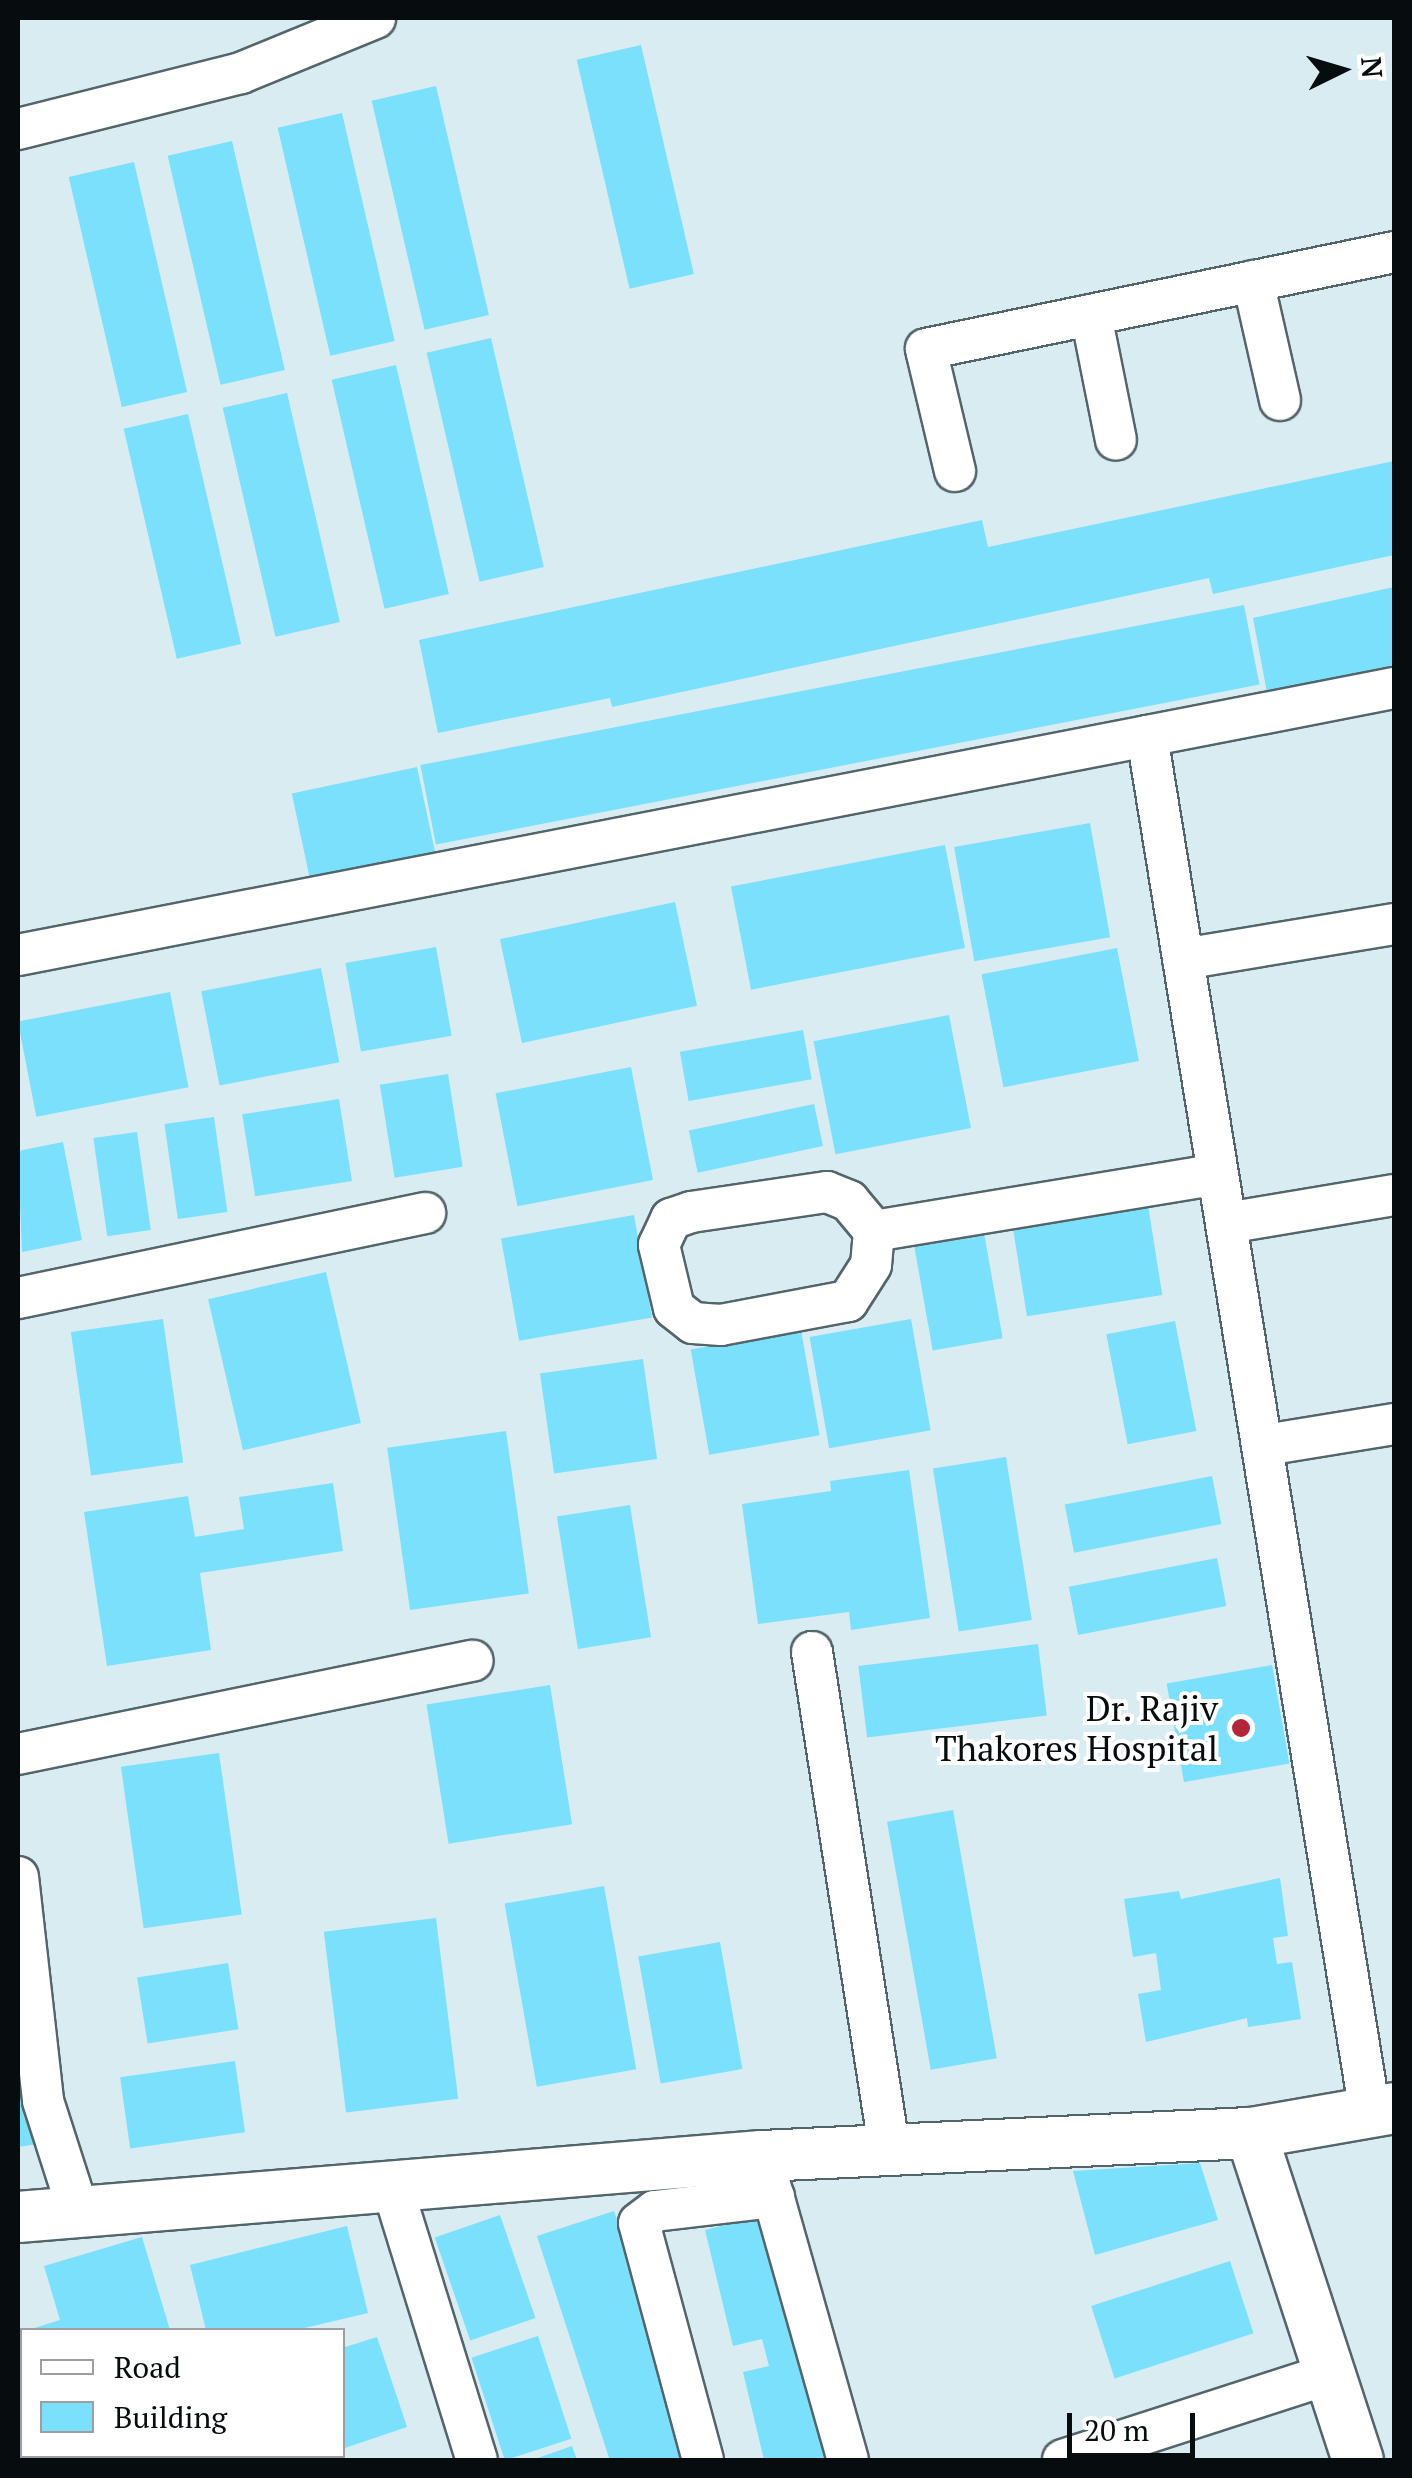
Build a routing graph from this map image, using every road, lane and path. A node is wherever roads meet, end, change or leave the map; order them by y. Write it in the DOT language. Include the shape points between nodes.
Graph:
graph roads {
  1 [pos="376,18"];
  2 [pos="18,129"];
  3 [pos="1394,252"];
  4 [pos="1253,281"];
  5 [pos="1091,315"];
  6 [pos="1280,400"];
  7 [pos="1116,440"];
  8 [pos="955,471"];
  9 [pos="1394,688"];
  10 [pos="1148,736"];
  11 [pos="1394,924"];
  12 [pos="18,955"];
  13 [pos="1183,959"];
  14 [pos="1217,1174"];
  15 [pos="1394,1195"];
  16 [pos="424,1213"];
  17 [pos="1227,1222"];
  18 [pos="874,1230"];
  19 [pos="18,1298"];
  20 [pos="1394,1424"];
  21 [pos="1264,1445"];
  22 [pos="812,1652"];
  23 [pos="473,1661"];
  24 [pos="18,1754"];
  25 [pos="18,1878"];
  26 [pos="1382,2111"];
  27 [pos="1251,2133"];
  28 [pos="890,2153"];
  29 [pos="768,2177"];
  30 [pos="392,2186"];
  31 [pos="78,2210"];
  32 [pos="18,2218"];
  33 [pos="1330,2374"];
  34 [pos="477,2460"];
  35 [pos="703,2460"];
  36 [pos="848,2460"];
  37 [pos="1064,2460"];
  38 [pos="1358,2460"];
  1 -- 2 [label="street" via="241,73"];
  3 -- 4 [label="street"];
  4 -- 5 [label="street"];
  4 -- 6 [label="street"];
  5 -- 7 [label="street"];
  5 -- 8 [label="street" via="926,349"];
  9 -- 10 [label="street"];
  10 -- 12 [label="street"];
  10 -- 13 [label="street"];
  11 -- 13 [label="street"];
  13 -- 14 [label="street"];
  14 -- 17 [label="street"];
  14 -- 18 [label="street"];
  15 -- 17 [label="street"];
  16 -- 19 [label="street"];
  17 -- 21 [label="street"];
  18 -- 18 [label="street" via="849,1201 826,1192 691,1212 671,1219 659,1246 674,1308 692,1323 721,1325 848,1301 871,1265"];
  20 -- 21 [label="street"];
  21 -- 26 [label="street"];
  22 -- 28 [label="street"];
  23 -- 24 [label="street"];
  25 -- 31 [label="street" via="43,2101"];
  26 -- 27 [label="street"];
  27 -- 28 [label="street"];
  27 -- 33 [label="street"];
  28 -- 29 [label="street"];
  29 -- 30 [label="street"];
  29 -- 35 [label="street" via="654,2211 639,2223"];
  29 -- 36 [label="street"];
  30 -- 31 [label="street"];
  30 -- 34 [label="street"];
  31 -- 32 [label="street"];
  33 -- 37 [label="street"];
  33 -- 38 [label="street"];
}
